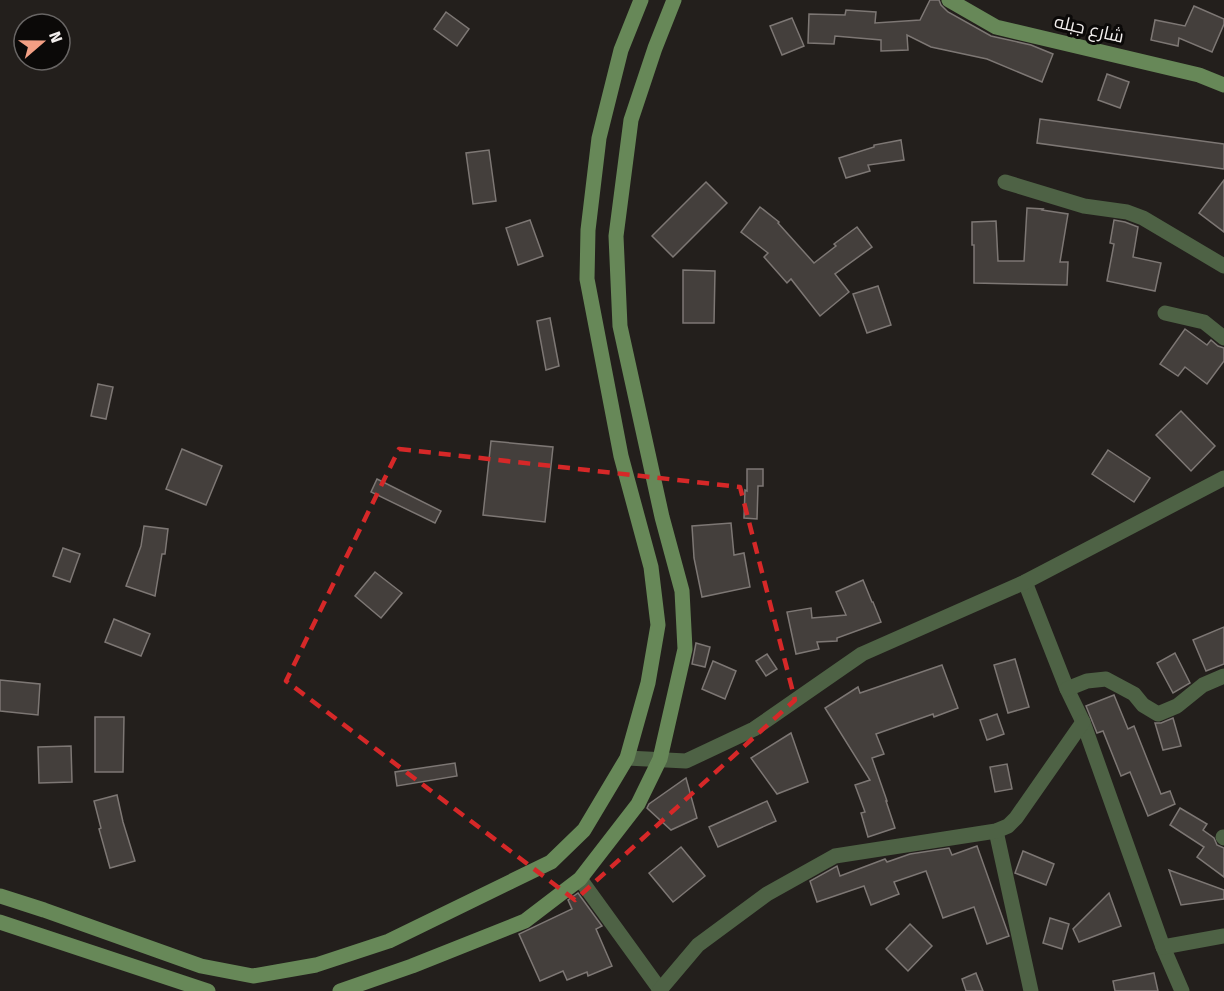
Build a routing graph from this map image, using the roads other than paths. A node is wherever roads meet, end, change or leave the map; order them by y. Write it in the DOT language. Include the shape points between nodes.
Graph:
graph roads {
  1 [pos="641,0"];
  2 [pos="675,0"];
  3 [pos="949,0"];
  4 [pos="1224,86"];
  5 [pos="1005,182"];
  6 [pos="1224,266"];
  7 [pos="1166,313"];
  8 [pos="1224,338"];
  9 [pos="1224,478"];
  10 [pos="1025,582"];
  11 [pos="1224,676"];
  12 [pos="1067,688"];
  13 [pos="1083,722"];
  14 [pos="627,758"];
  15 [pos="660,759"];
  16 [pos="996,831"];
  17 [pos="580,879"];
  18 [pos="0,896"];
  19 [pos="0,922"];
  20 [pos="1224,936"];
  21 [pos="1163,947"];
  22 [pos="208,991"];
  23 [pos="340,991"];
  24 [pos="660,991"];
  25 [pos="1032,991"];
  26 [pos="1182,991"];
  1 -- 14 [label="street" via="621,50 599,138 588,230 587,279 621,456 651,567 658,625 648,683"];
  2 -- 15 [label="street" via="631,120 616,236 620,326 682,591 685,649"];
  3 -- 4 [label="street, شارع جبله" via="996,27 1199,75"];
  5 -- 6 [label="street" via="1084,206 1143,218"];
  7 -- 8 [label="street" via="1204,322"];
  9 -- 10 [label="street"];
  10 -- 12 [label="street"];
  10 -- 15 [label="street" via="862,654 754,729 686,761"];
  11 -- 12 [label="street" via="1158,714 1134,694 1106,679"];
  12 -- 13 [label="street"];
  13 -- 16 [label="street" via="1017,818"];
  13 -- 21 [label="street"];
  14 -- 15 [label="street"];
  14 -- 18 [label="street" via="584,830 551,862 389,941 316,965 252,976 201,966"];
  15 -- 17 [label="street" via="638,804"];
  16 -- 24 [label="street" via="835,856 767,894 698,945"];
  16 -- 25 [label="street"];
  17 -- 23 [label="street" via="525,921"];
  17 -- 24 [label="street"];
  19 -- 22 [label="street"];
  20 -- 21 [label="street"];
  21 -- 26 [label="street"];
}
